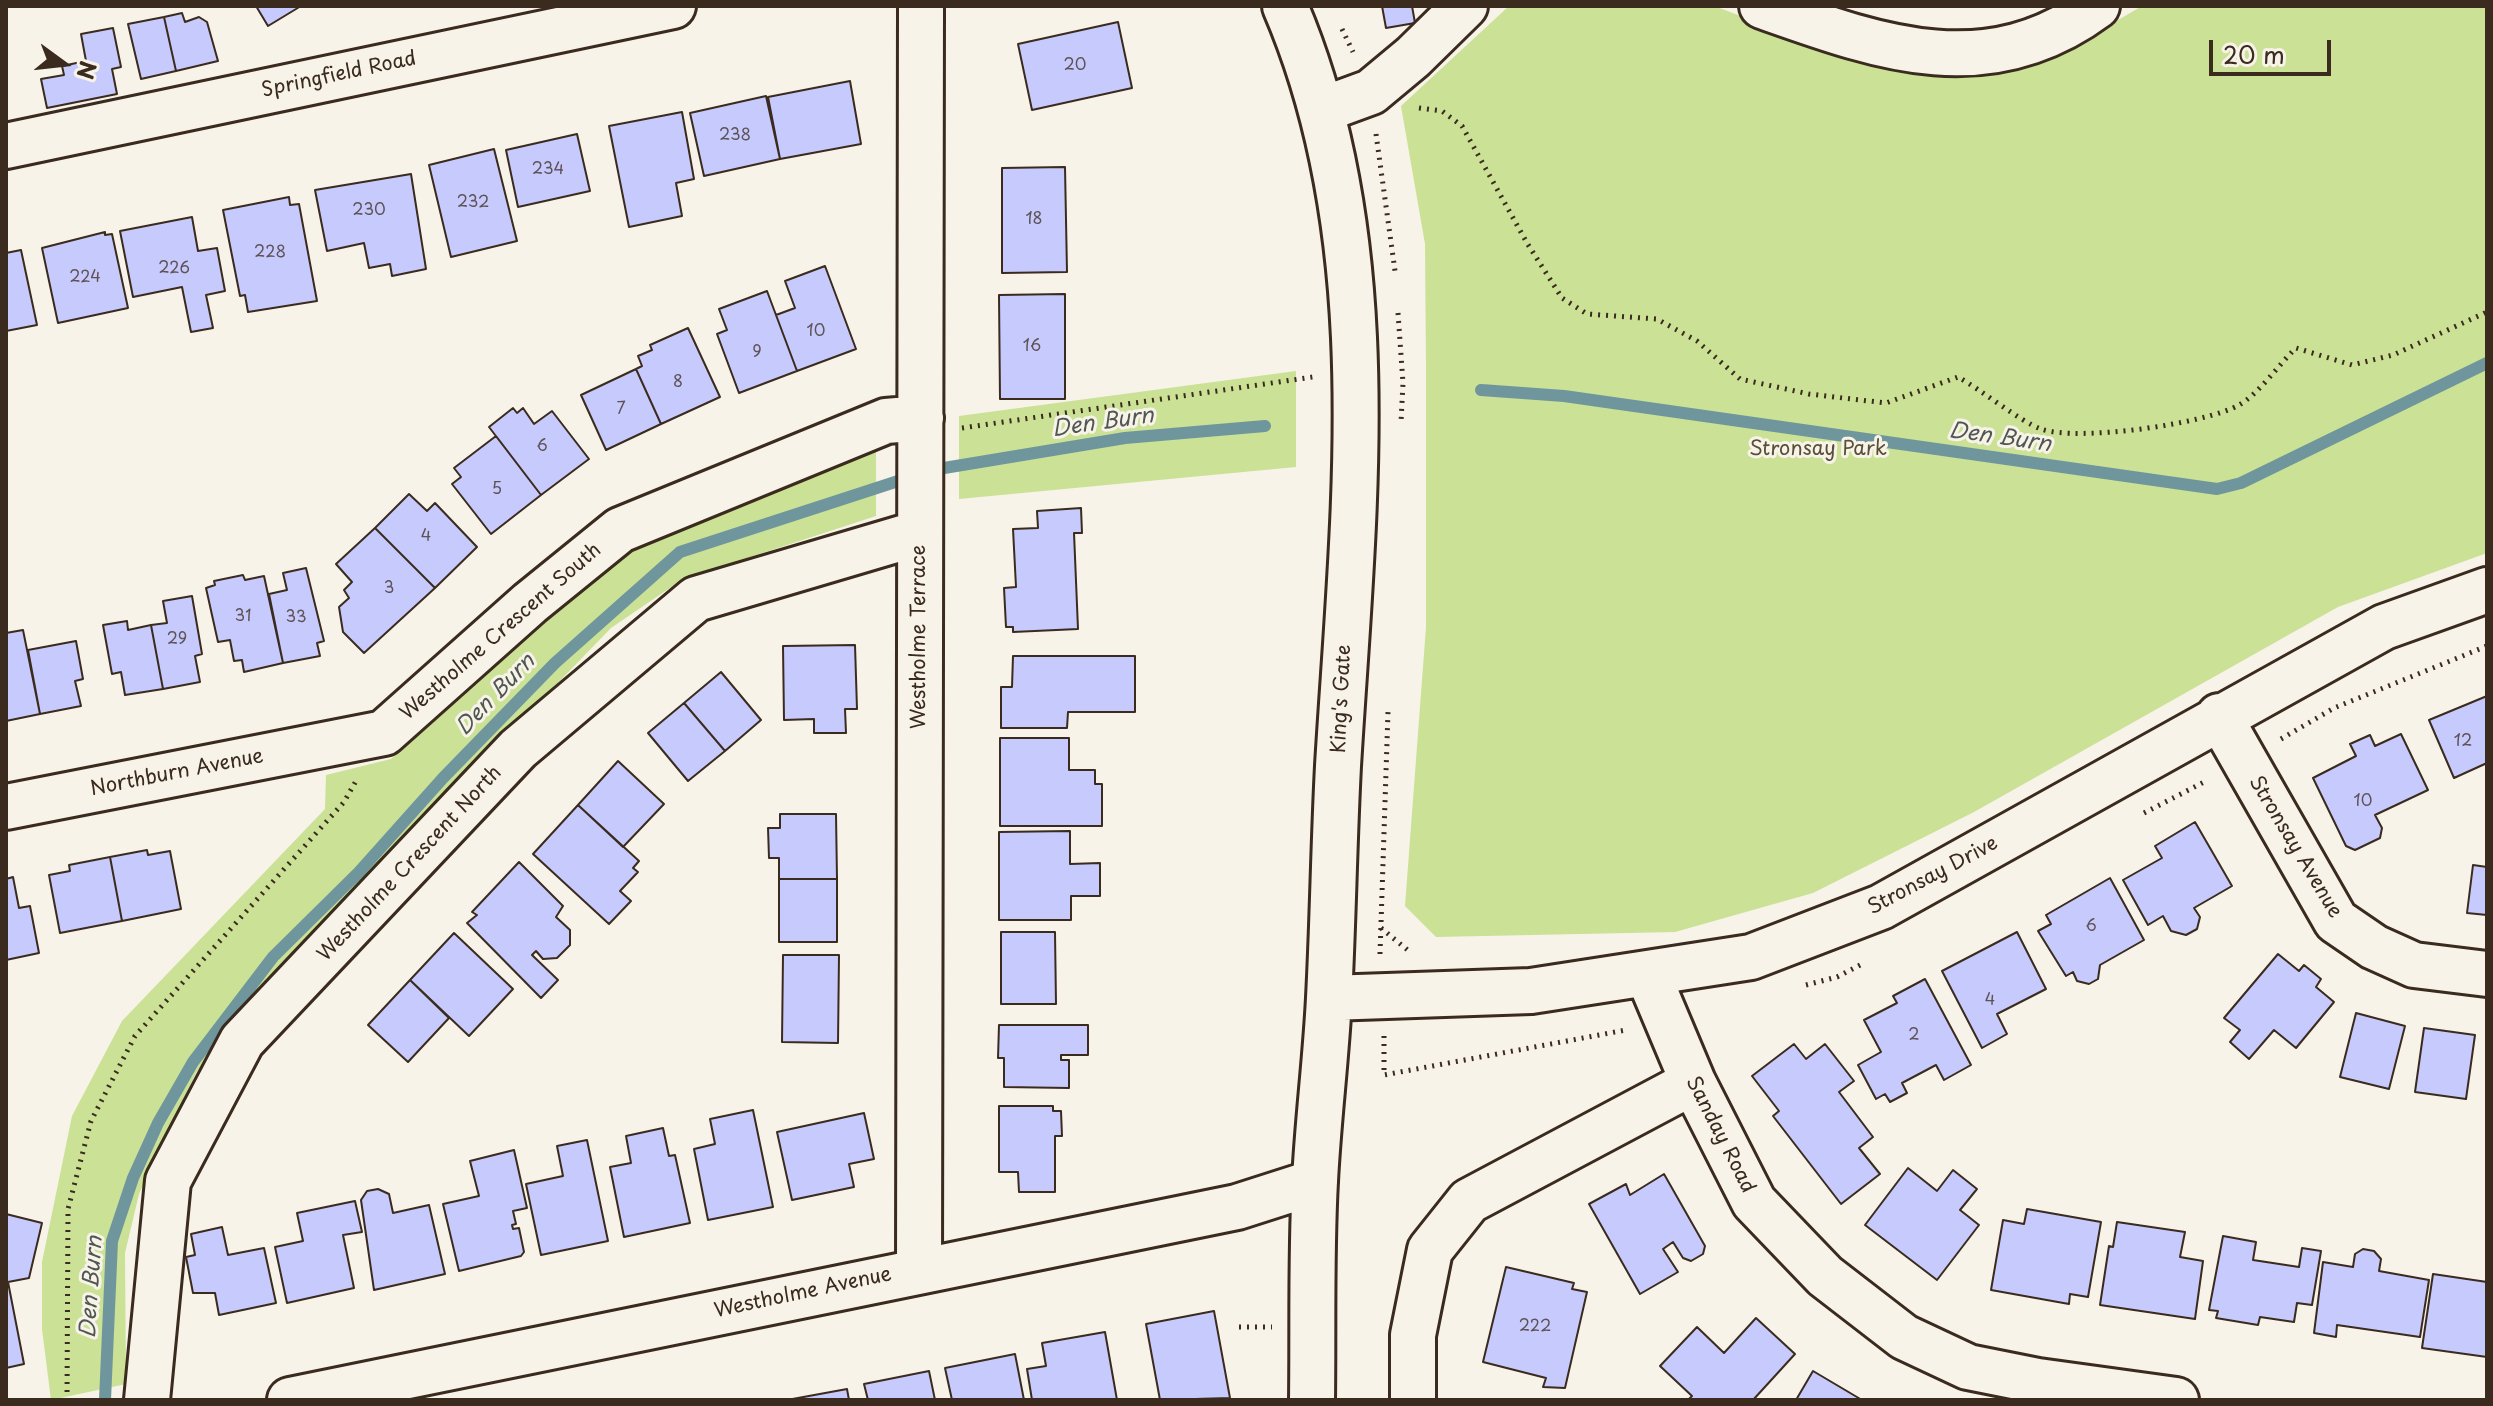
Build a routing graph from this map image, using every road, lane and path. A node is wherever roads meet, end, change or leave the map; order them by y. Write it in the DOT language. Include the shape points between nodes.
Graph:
graph roads {
  1 [pos="673,6"];
  2 [pos="921,6"];
  3 [pos="1285,6"];
  4 [pos="1465,6"];
  5 [pos="1762,6"];
  6 [pos="2097,6"];
  7 [pos="1338,20"];
  8 [pos="1372,100"];
  9 [pos="1322,110"];
  10 [pos="6,146"];
  11 [pos="1396,281"];
  12 [pos="1398,310"];
  13 [pos="2487,312"];
  14 [pos="1353,372"];
  15 [pos="920,425"];
  16 [pos="1401,429"];
  17 [pos="919,524"];
  18 [pos="2487,590"];
  19 [pos="1388,705"];
  20 [pos="2219,716"];
  21 [pos="366,737"];
  22 [pos="6,807"];
  23 [pos="1380,927"];
  24 [pos="1414,955"];
  25 [pos="2487,974"];
  26 [pos="1648,975"];
  27 [pos="1329,998"];
  28 [pos="1383,998"];
  29 [pos="1668,1022"];
  30 [pos="1693,1082"];
  31 [pos="1315,1182"];
  32 [pos="919,1269"];
  33 [pos="67,1400"];
  34 [pos="147,1400"];
  35 [pos="290,1400"];
  36 [pos="1312,1400"];
  37 [pos="1413,1400"];
  38 [pos="2176,1400"];
  1 -- 10 [label="street, Springfield Road"];
  2 -- 15 [label="street, Westholme Terrace"];
  3 -- 9 [label="street, King's Gate"];
  4 -- 8 [label="street"];
  5 -- 6 [label="street" via="1890,48 1946,56 2004,48 2065,30"];
  7 -- 8 [label="path"];
  8 -- 9 [label="street"];
  8 -- 11 [label="path"];
  8 -- 13 [label="path" via="1442,111 1462,126 1562,298 1587,314 1657,319 1697,341 1740,379 1809,394 1886,403 1958,377 2041,429 2164,427 2212,417 2243,403 2296,348 2352,365 2393,355"];
  9 -- 14 [label="street, King's Gate" via="1346,238"];
  12 -- 16 [label="path"];
  14 -- 15 [label="path" via="960,428"];
  14 -- 27 [label="street, King's Gate" via="1353,508"];
  15 -- 17 [label="street, Westholme Terrace"];
  15 -- 21 [label="street, Westholme Crescent South" via="886,421 620,530"];
  17 -- 32 [label="street, Westholme Terrace"];
  17 -- 34 [label="street, Westholme Crescent North" via="696,599 518,749 242,1041 168,1181"];
  18 -- 20 [label="street, Stronsay Drive" via="2384,627"];
  19 -- 23 [label="path"];
  20 -- 25 [label="street, Stronsay Avenue" via="2336,921 2414,965"];
  20 -- 26 [label="street, Stronsay Drive" via="1881,907 1751,957"];
  21 -- 22 [label="street, Northburn Avenue"];
  21 -- 33 [label="path" via="344,802 135,1036 91,1121 68,1209"];
  23 -- 24 [label="path"];
  23 -- 28 [label="path"];
  26 -- 28 [label="street, Stronsay Drive" via="1531,991"];
  26 -- 29 [label="street, Sanday Road"];
  27 -- 28 [label="street, Stronsay Drive"];
  27 -- 31 [label="street, King's Gate"];
  28 -- 29 [label="path" via="1384,1075"];
  29 -- 30 [label="street, Sanday Road"];
  30 -- 37 [label="street" via="1469,1201 1430,1250 1413,1335"];
  30 -- 38 [label="street, Sanday Road" via="1754,1202 1825,1276 1904,1337 1968,1367"];
  31 -- 32 [label="street, Westholme Avenue" via="1237,1207"];
  31 -- 36 [label="street, King's Gate"];
  32 -- 35 [label="street, Westholme Avenue"];
}
